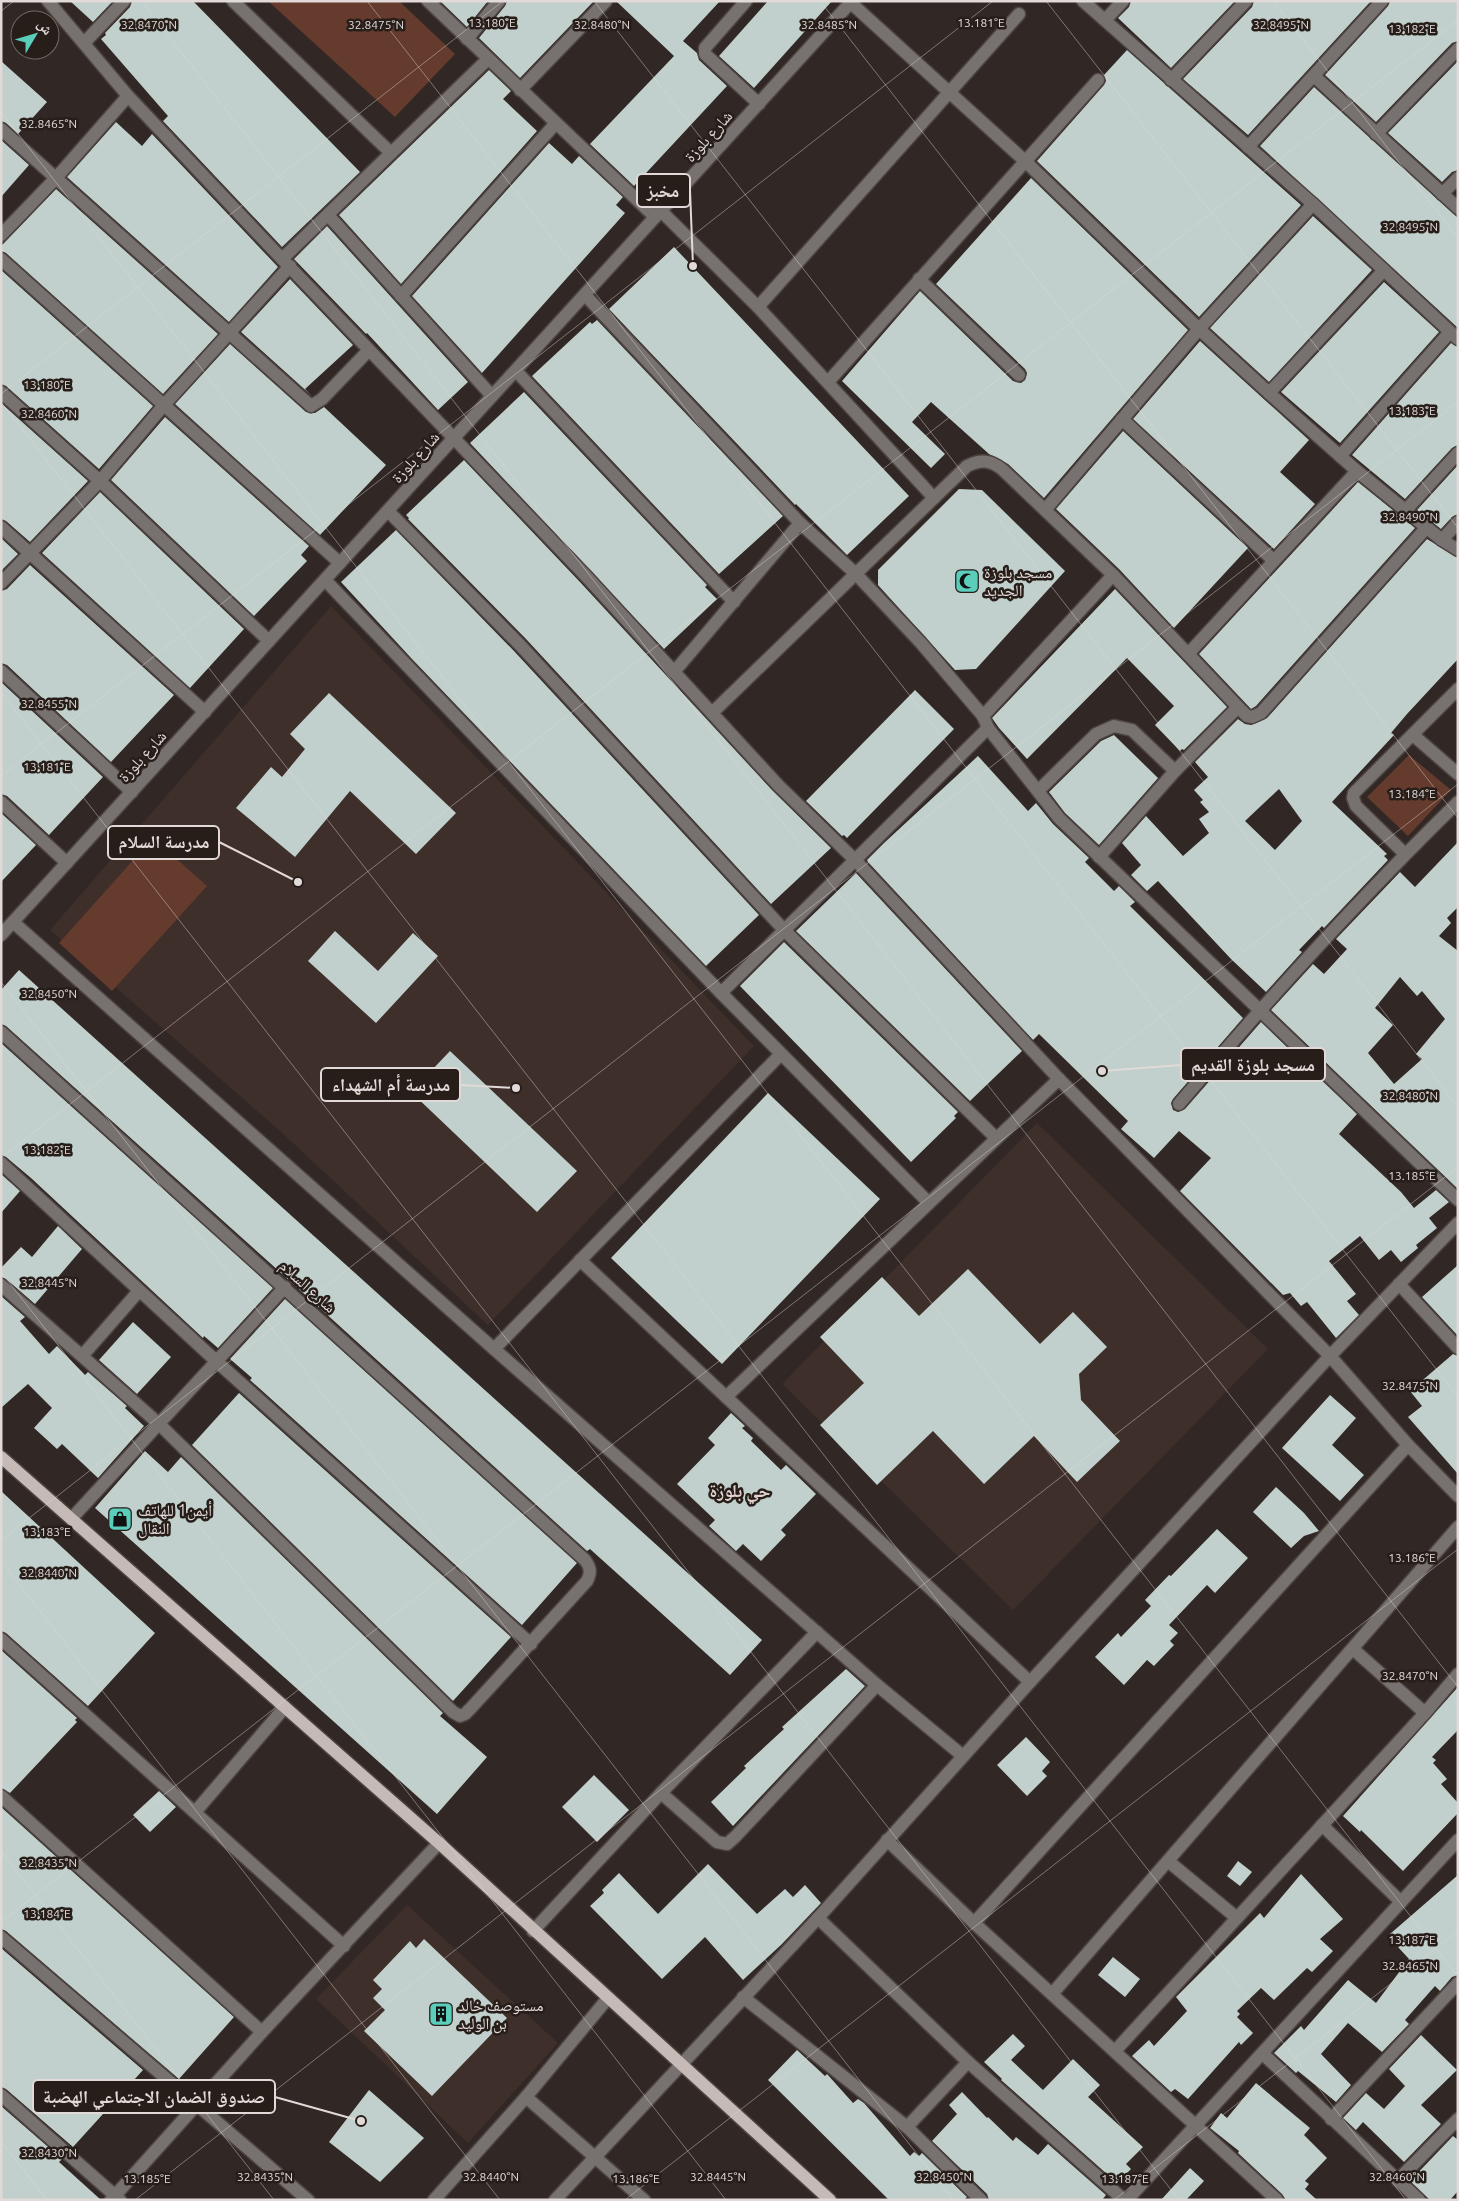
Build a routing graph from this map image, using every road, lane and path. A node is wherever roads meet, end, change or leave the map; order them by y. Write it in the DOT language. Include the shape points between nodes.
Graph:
graph roads {
  1 [pos="48,1"];
  2 [pos="124,1"];
  3 [pos="233,1"];
  4 [pos="428,1"];
  5 [pos="499,1"];
  6 [pos="606,1"];
  7 [pos="746,1"];
  8 [pos="1083,1"];
  9 [pos="1123,1"];
  10 [pos="1246,1"];
  11 [pos="1382,1"];
  12 [pos="851,2"];
  13 [pos="1019,14"];
  14 [pos="1104,20"];
  15 [pos="467,39"];
  16 [pos="84,43"];
  17 [pos="1458,49"];
  18 [pos="488,59"];
  19 [pos="1314,76"];
  20 [pos="1098,80"];
  21 [pos="1171,80"];
  22 [pos="520,90"];
  23 [pos="948,93"];
  24 [pos="128,96"];
  25 [pos="759,104"];
  26 [pos="556,123"];
  27 [pos="1,129"];
  28 [pos="1376,134"];
  29 [pos="1248,147"];
  30 [pos="391,153"];
  31 [pos="1025,161"];
  32 [pos="56,178"];
  33 [pos="1458,178"];
  34 [pos="1442,194"];
  35 [pos="1313,204"];
  36 [pos="1458,208"];
  37 [pos="658,214"];
  38 [pos="328,215"];
  39 [pos="1,235"];
  40 [pos="1,259"];
  41 [pos="286,263"];
  42 [pos="1384,270"];
  43 [pos="919,279"];
  44 [pos="585,294"];
  45 [pos="401,296"];
  46 [pos="758,307"];
  47 [pos="1199,329"];
  48 [pos="229,333"];
  49 [pos="1454,336"];
  50 [pos="369,350"];
  51 [pos="516,371"];
  52 [pos="1019,375"];
  53 [pos="828,382"];
  54 [pos="1,392"];
  55 [pos="1269,393"];
  56 [pos="492,396"];
  57 [pos="164,405"];
  58 [pos="1122,419"];
  59 [pos="453,439"];
  60 [pos="1458,453"];
  61 [pos="1340,456"];
  62 [pos="1357,471"];
  63 [pos="100,481"];
  64 [pos="934,498"];
  65 [pos="1045,510"];
  66 [pos="388,511"];
  67 [pos="1406,511"];
  68 [pos="1458,522"];
  69 [pos="800,523"];
  70 [pos="1,527"];
  71 [pos="1427,528"];
  72 [pos="1442,540"];
  73 [pos="1458,550"];
  74 [pos="29,553"];
  75 [pos="1273,560"];
  76 [pos="340,563"];
  77 [pos="856,574"];
  78 [pos="1113,575"];
  79 [pos="325,580"];
  80 [pos="1,583"];
  81 [pos="734,602"];
  82 [pos="269,641"];
  83 [pos="1188,654"];
  84 [pos="1,671"];
  85 [pos="674,672"];
  86 [pos="1458,690"];
  87 [pos="1238,707"];
  88 [pos="205,712"];
  89 [pos="712,713"];
  90 [pos="986,722"];
  91 [pos="1413,735"];
  92 [pos="1175,771"];
  93 [pos="1458,774"];
  94 [pos="1039,790"];
  95 [pos="132,792"];
  96 [pos="1,802"];
  97 [pos="1458,802"];
  98 [pos="1405,854"];
  99 [pos="1100,857"];
  100 [pos="856,861"];
  101 [pos="67,863"];
  102 [pos="13,922"];
  103 [pos="785,931"];
  104 [pos="1,935"];
  105 [pos="721,993"];
  106 [pos="1260,1010"];
  107 [pos="1,1032"];
  108 [pos="780,1055"];
  109 [pos="1059,1079"];
  110 [pos="1179,1104"];
  111 [pos="996,1138"];
  112 [pos="1,1163"];
  113 [pos="1458,1200"];
  114 [pos="929,1204"];
  115 [pos="1458,1223"];
  116 [pos="580,1260"];
  117 [pos="1399,1284"];
  118 [pos="1,1286"];
  119 [pos="285,1287"];
  120 [pos="139,1291"];
  121 [pos="1458,1348"];
  122 [pos="494,1349"];
  123 [pos="82,1356"];
  124 [pos="1330,1356"];
  125 [pos="215,1360"];
  126 [pos="726,1397"];
  127 [pos="158,1424"];
  128 [pos="1408,1445"];
  129 [pos="1,1457"];
  130 [pos="1458,1496"];
  131 [pos="72,1518"];
  132 [pos="1458,1527"];
  133 [pos="817,1632"];
  134 [pos="1,1639"];
  135 [pos="531,1644"];
  136 [pos="1353,1649"];
  137 [pos="1458,1674"];
  138 [pos="1030,1682"];
  139 [pos="877,1685"];
  140 [pos="285,1707"];
  141 [pos="1425,1713"];
  142 [pos="963,1756"];
  143 [pos="661,1793"];
  144 [pos="1,1796"];
  145 [pos="196,1811"];
  146 [pos="1322,1825"];
  147 [pos="887,1840"];
  148 [pos="1458,1840"];
  149 [pos="439,1843"];
  150 [pos="1168,1861"];
  151 [pos="1401,1902"];
  152 [pos="818,1918"];
  153 [pos="1237,1918"];
  154 [pos="974,1923"];
  155 [pos="533,1931"];
  156 [pos="1,1936"];
  157 [pos="344,1946"];
  158 [pos="1458,1983"];
  159 [pos="1052,1994"];
  160 [pos="743,1997"];
  161 [pos="608,1998"];
  162 [pos="262,2032"];
  163 [pos="1115,2051"];
  164 [pos="1263,2054"];
  165 [pos="968,2062"];
  166 [pos="681,2065"];
  167 [pos="1,2096"];
  168 [pos="526,2098"];
  169 [pos="197,2103"];
  170 [pos="1331,2119"];
  171 [pos="1458,2119"];
  172 [pos="1196,2125"];
  173 [pos="907,2127"];
  174 [pos="595,2157"];
  175 [pos="1398,2180"];
  176 [pos="115,2198"];
  177 [pos="308,2200"];
  178 [pos="434,2200"];
  179 [pos="555,2200"];
  180 [pos="644,2200"];
  181 [pos="830,2200"];
  182 [pos="981,2200"];
  183 [pos="1126,2200"];
  184 [pos="1277,2200"];
  185 [pos="1419,2200"];
  1 -- 16 [label="street"];
  2 -- 16 [label="street"];
  3 -- 30 [label="street"];
  4 -- 15 [label="street"];
  5 -- 15 [label="street"];
  6 -- 22 [label="street"];
  7 -- 25 [label="street" via="712,38 705,54"];
  8 -- 14 [label="street"];
  9 -- 14 [label="street"];
  10 -- 21 [label="street"];
  11 -- 19 [label="street"];
  12 -- 23 [label="street"];
  12 -- 25 [label="street, شارع بلوزة"];
  13 -- 23 [label="street"];
  14 -- 21 [label="street"];
  15 -- 18 [label="street"];
  16 -- 24 [label="street"];
  17 -- 28 [label="street"];
  18 -- 22 [label="street"];
  18 -- 30 [label="street"];
  19 -- 28 [label="street"];
  19 -- 29 [label="street"];
  20 -- 31 [label="street"];
  21 -- 29 [label="street"];
  22 -- 26 [label="street"];
  23 -- 31 [label="street"];
  23 -- 46 [label="street"];
  24 -- 32 [label="street"];
  24 -- 41 [label="street"];
  25 -- 37 [label="street, شارع بلوزة"];
  26 -- 37 [label="street"];
  26 -- 45 [label="street"];
  27 -- 32 [label="street"];
  28 -- 34 [label="street"];
  29 -- 35 [label="street"];
  30 -- 38 [label="street"];
  31 -- 43 [label="street"];
  31 -- 47 [label="street"];
  32 -- 39 [label="street"];
  32 -- 48 [label="street"];
  33 -- 34 [label="street"];
  34 -- 36 [label="street"];
  35 -- 42 [label="street"];
  35 -- 47 [label="street"];
  37 -- 44 [label="street, شارع بلوزة"];
  37 -- 46 [label="street"];
  38 -- 41 [label="street"];
  38 -- 45 [label="street"];
  40 -- 57 [label="street"];
  41 -- 48 [label="street"];
  41 -- 50 [label="street"];
  42 -- 49 [label="street"];
  42 -- 55 [label="street"];
  43 -- 52 [label="street"];
  43 -- 53 [label="street"];
  44 -- 51 [label="street, شارع بلوزة"];
  44 -- 69 [label="street"];
  45 -- 56 [label="street"];
  46 -- 53 [label="street"];
  47 -- 55 [label="street"];
  47 -- 58 [label="street"];
  48 -- 50 [label="street" via="311,406 322,399"];
  48 -- 57 [label="street"];
  49 -- 61 [label="street"];
  50 -- 59 [label="street"];
  51 -- 56 [label="street, شارع بلوزة"];
  51 -- 81 [label="street"];
  53 -- 64 [label="street"];
  54 -- 63 [label="street"];
  55 -- 61 [label="street"];
  56 -- 59 [label="street, شارع بلوزة"];
  57 -- 63 [label="street"];
  57 -- 76 [label="street"];
  58 -- 65 [label="street"];
  58 -- 75 [label="street"];
  59 -- 66 [label="street, شارع بلوزة"];
  59 -- 85 [label="street"];
  60 -- 67 [label="street"];
  61 -- 62 [label="street"];
  62 -- 67 [label="street"];
  62 -- 75 [label="street"];
  63 -- 74 [label="street"];
  63 -- 82 [label="street"];
  64 -- 65 [label="street" via="967,466 984,460 996,464"];
  64 -- 77 [label="street"];
  65 -- 78 [label="street"];
  66 -- 76 [label="street, شارع بلوزة"];
  66 -- 103 [label="street" via="520,645"];
  67 -- 71 [label="street"];
  68 -- 72 [label="street"];
  69 -- 77 [label="street"];
  69 -- 81 [label="street"];
  70 -- 74 [label="street"];
  71 -- 72 [label="street"];
  71 -- 87 [label="street" via="1261,713 1247,716"];
  72 -- 73 [label="street"];
  74 -- 80 [label="street"];
  74 -- 88 [label="street"];
  75 -- 83 [label="street"];
  76 -- 79 [label="street, شارع بلوزة"];
  77 -- 89 [label="street"];
  77 -- 90 [label="street" via="921,643"];
  78 -- 83 [label="street"];
  78 -- 90 [label="street"];
  79 -- 82 [label="street, شارع بلوزة"];
  79 -- 105 [label="street"];
  81 -- 85 [label="street"];
  82 -- 88 [label="street, شارع بلوزة"];
  83 -- 87 [label="street"];
  84 -- 95 [label="street"];
  85 -- 89 [label="street"];
  86 -- 91 [label="street"];
  87 -- 92 [label="street"];
  88 -- 95 [label="street, شارع بلوزة"];
  89 -- 100 [label="street" via="778,785"];
  90 -- 94 [label="street"];
  90 -- 100 [label="street"];
  91 -- 93 [label="street"];
  91 -- 98 [label="street" via="1354,793 1353,798 1356,806"];
  92 -- 94 [label="street" via="1132,730 1114,726 1096,734"];
  92 -- 99 [label="street"];
  94 -- 99 [label="street" via="1059,818"];
  95 -- 101 [label="street, شارع بلوزة"];
  96 -- 101 [label="street"];
  97 -- 98 [label="street"];
  98 -- 106 [label="street"];
  99 -- 106 [label="street"];
  100 -- 103 [label="street"];
  100 -- 109 [label="street"];
  101 -- 102 [label="street, شارع بلوزة"];
  102 -- 104 [label="street, شارع بلوزة"];
  102 -- 122 [label="street"];
  103 -- 105 [label="street"];
  103 -- 111 [label="street"];
  105 -- 108 [label="street"];
  106 -- 110 [label="street"];
  106 -- 113 [label="street"];
  107 -- 119 [label="street, شارع السلام"];
  108 -- 114 [label="street"];
  108 -- 116 [label="street"];
  109 -- 111 [label="street"];
  109 -- 124 [label="street"];
  111 -- 114 [label="street"];
  112 -- 120 [label="street"];
  114 -- 126 [label="street"];
  115 -- 117 [label="street"];
  116 -- 122 [label="street"];
  116 -- 126 [label="street"];
  117 -- 121 [label="street"];
  117 -- 124 [label="street"];
  118 -- 123 [label="street"];
  119 -- 125 [label="street"];
  119 -- 135 [label="street, شارع السلام" via="586,1560 590,1566 587,1581"];
  120 -- 123 [label="street"];
  120 -- 125 [label="street"];
  122 -- 133 [label="street"];
  123 -- 127 [label="street"];
  124 -- 128 [label="street"];
  124 -- 138 [label="street"];
  125 -- 127 [label="street"];
  125 -- 135 [label="street"];
  126 -- 138 [label="street"];
  127 -- 131 [label="street"];
  127 -- 135 [label="street" via="453,1712 460,1716 465,1714"];
  128 -- 130 [label="street"];
  128 -- 154 [label="street"];
  129 -- 131 [label="main road"];
  131 -- 140 [label="main road"];
  132 -- 136 [label="street"];
  133 -- 139 [label="street"];
  133 -- 143 [label="street"];
  134 -- 145 [label="street"];
  136 -- 141 [label="street"];
  136 -- 150 [label="street"];
  137 -- 141 [label="street"];
  138 -- 142 [label="street"];
  139 -- 142 [label="street"];
  139 -- 143 [label="street" via="727,1844 713,1838"];
  140 -- 145 [label="street"];
  140 -- 149 [label="main road"];
  141 -- 146 [label="street"];
  142 -- 147 [label="street"];
  143 -- 155 [label="street"];
  144 -- 162 [label="street"];
  145 -- 157 [label="street"];
  146 -- 151 [label="street"];
  146 -- 153 [label="street"];
  147 -- 152 [label="street"];
  147 -- 154 [label="street"];
  148 -- 151 [label="street"];
  149 -- 155 [label="main road"];
  149 -- 157 [label="street"];
  150 -- 153 [label="street"];
  150 -- 159 [label="street"];
  151 -- 164 [label="street"];
  152 -- 160 [label="street"];
  152 -- 165 [label="street"];
  153 -- 163 [label="street"];
  154 -- 159 [label="street"];
  155 -- 161 [label="main road"];
  156 -- 169 [label="street"];
  157 -- 162 [label="street"];
  158 -- 170 [label="street"];
  159 -- 163 [label="street"];
  160 -- 166 [label="street"];
  160 -- 173 [label="street"];
  161 -- 166 [label="main road"];
  161 -- 168 [label="street"];
  162 -- 169 [label="street"];
  163 -- 172 [label="street"];
  164 -- 170 [label="street"];
  164 -- 172 [label="street"];
  165 -- 173 [label="street"];
  165 -- 183 [label="street"];
  166 -- 174 [label="street"];
  166 -- 181 [label="main road"];
  167 -- 176 [label="street"];
  168 -- 174 [label="street"];
  168 -- 178 [label="street"];
  169 -- 176 [label="street"];
  169 -- 177 [label="street"];
  170 -- 175 [label="street"];
  171 -- 175 [label="street"];
  172 -- 183 [label="street"];
  172 -- 184 [label="street"];
  173 -- 182 [label="street"];
  174 -- 179 [label="street"];
  174 -- 180 [label="street"];
  175 -- 185 [label="street"];
}
